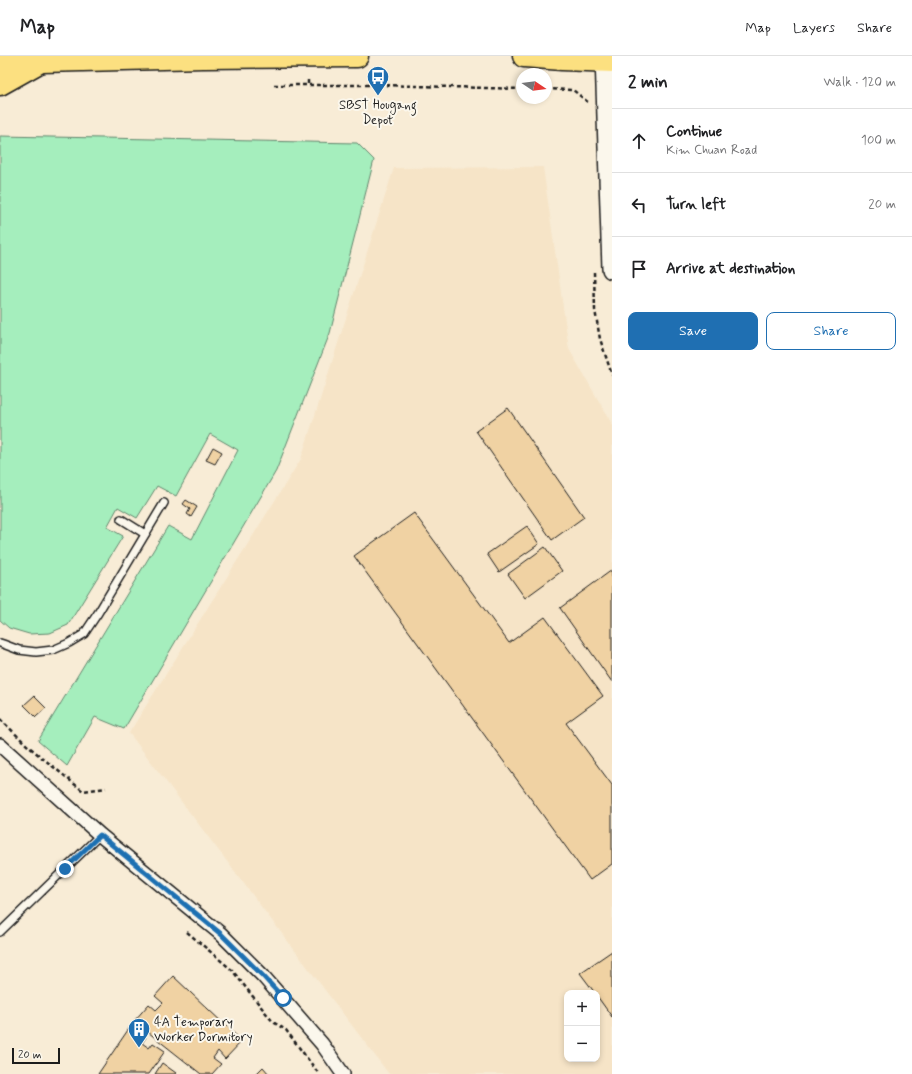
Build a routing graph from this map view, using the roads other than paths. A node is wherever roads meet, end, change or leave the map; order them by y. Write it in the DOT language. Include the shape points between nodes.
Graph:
graph roads {
  1 [pos="357,56"];
  2 [pos="524,56"];
  3 [pos="0,60"];
  4 [pos="607,60"];
  5 [pos="42,61"];
  6 [pos="0,84"];
  7 [pos="612,269"];
  8 [pos="164,503"];
  9 [pos="121,520"];
  10 [pos="145,534"];
  11 [pos="0,642"];
  12 [pos="0,745"];
  13 [pos="100,835"];
  14 [pos="0,932"];
  15 [pos="343,1074"];
  1 -- 5 [label="highway"];
  2 -- 4 [label="highway"];
  3 -- 5 [label="highway"];
  4 -- 7 [label="main road"];
  5 -- 6 [label="highway"];
  8 -- 10 [label="lane"];
  9 -- 10 [label="lane"];
  10 -- 11 [label="lane" via="84,634 64,646 36,652 19,650"];
  12 -- 13 [label="street"];
  13 -- 14 [label="lane"];
  13 -- 15 [label="street" via="221,934 263,976 322,1044"];
}
